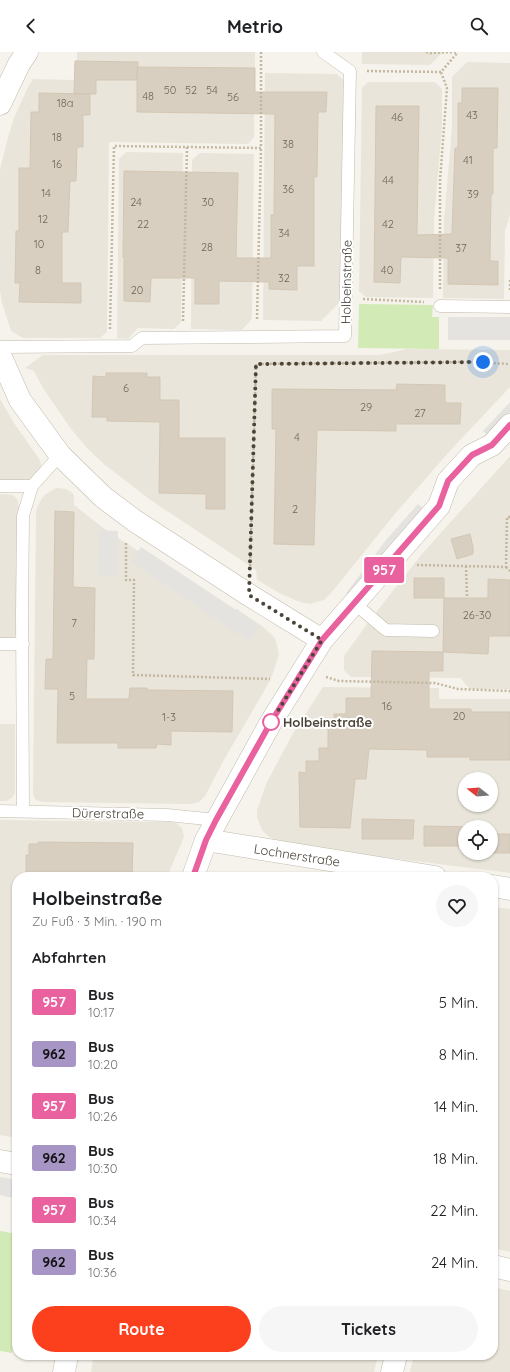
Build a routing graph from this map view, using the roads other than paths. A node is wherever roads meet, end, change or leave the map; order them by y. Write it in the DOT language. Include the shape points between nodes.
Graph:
graph roads {
  1 [pos="27,52"];
  2 [pos="323,52"];
  3 [pos="0,104"];
  4 [pos="440,304"];
  5 [pos="510,307"];
  6 [pos="0,347"];
  7 [pos="0,355"];
  8 [pos="510,425"];
  9 [pos="60,456"];
  10 [pos="0,486"];
  11 [pos="32,486"];
  12 [pos="355,604"];
  13 [pos="433,631"];
  14 [pos="322,640"];
  15 [pos="0,644"];
  16 [pos="22,644"];
  17 [pos="0,811"];
  18 [pos="23,811"];
  19 [pos="216,820"];
  20 [pos="206,840"];
  21 [pos="195,872"];
  22 [pos="404,872"];
  23 [pos="498,887"];
  24 [pos="510,889"];
  25 [pos="0,1161"];
  26 [pos="12,1163"];
  27 [pos="498,1267"];
  28 [pos="510,1270"];
  29 [pos="66,1360"];
  30 [pos="395,1360"];
  31 [pos="64,1372"];
  32 [pos="392,1372"];
  1 -- 3 [label="street"];
  2 -- 6 [label="lane, Holbeinstraße" via="350,71 345,336 142,338 132,346"];
  4 -- 5 [label="lane"];
  7 -- 9 [label="street" via="20,400"];
  8 -- 12 [label="street" via="492,445 472,455 448,481 439,506"];
  9 -- 11 [label="lane"];
  9 -- 14 [label="street" via="103,497 135,521"];
  10 -- 11 [label="lane"];
  11 -- 16 [label="lane" via="23,516"];
  12 -- 13 [label="lane" via="386,630"];
  12 -- 14 [label="street"];
  14 -- 19 [label="street" via="271,722"];
  15 -- 16 [label="lane"];
  16 -- 18 [label="lane"];
  17 -- 18 [label="lane, Dürerstraße"];
  18 -- 19 [label="lane, Dürerstraße" via="167,815"];
  19 -- 20 [label="street"];
  20 -- 21 [label="street"];
  20 -- 22 [label="street, Lochnerstraße"];
  23 -- 24 [label="street"];
  25 -- 26 [label="street"];
  27 -- 28 [label="street"];
  29 -- 31 [label="street"];
  30 -- 32 [label="street"];
}
